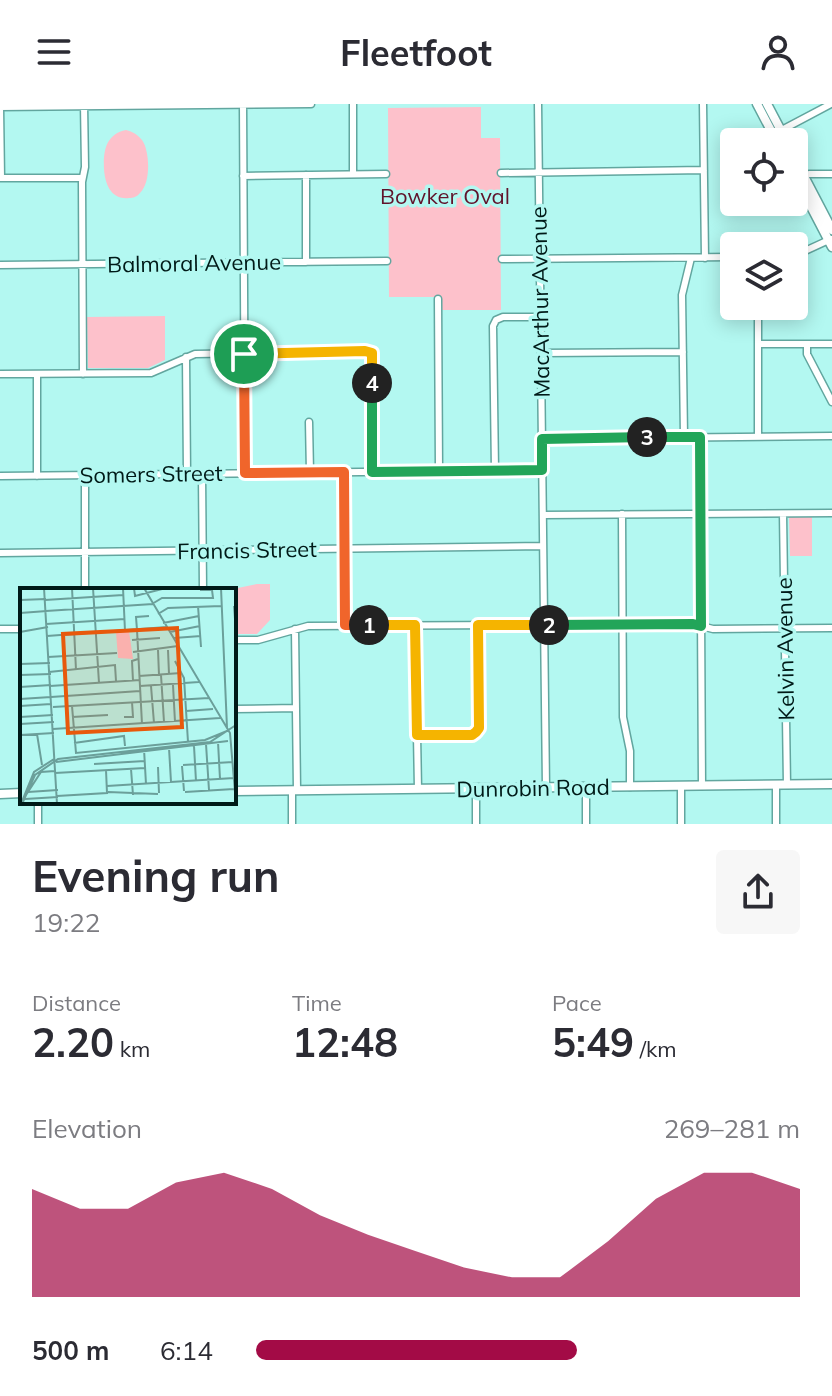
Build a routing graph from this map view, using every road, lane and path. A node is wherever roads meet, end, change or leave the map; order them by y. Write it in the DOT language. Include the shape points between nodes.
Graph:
graph roads {
  1 [pos="243,104"];
  2 [pos="311,104"];
  3 [pos="353,104"];
  4 [pos="538,104"];
  5 [pos="703,104"];
  6 [pos="757,104"];
  7 [pos="767,104"];
  8 [pos="831,104"];
  9 [pos="84,105"];
  10 [pos="0,107"];
  11 [pos="772,128"];
  12 [pos="774,128"];
  13 [pos="790,128"];
  14 [pos="704,170"];
  15 [pos="539,172"];
  16 [pos="501,173"];
  17 [pos="353,174"];
  18 [pos="386,174"];
  19 [pos="832,174"];
  20 [pos="306,175"];
  21 [pos="808,175"];
  22 [pos="243,176"];
  23 [pos="1,178"];
  24 [pos="82,178"];
  25 [pos="808,192"];
  26 [pos="808,196"];
  27 [pos="832,230"];
  28 [pos="831,242"];
  29 [pos="808,251"];
  30 [pos="720,257"];
  31 [pos="691,258"];
  32 [pos="705,258"];
  33 [pos="502,259"];
  34 [pos="540,259"];
  35 [pos="387,261"];
  36 [pos="243,262"];
  37 [pos="306,262"];
  38 [pos="82,264"];
  39 [pos="0,265"];
  40 [pos="438,299"];
  41 [pos="541,317"];
  42 [pos="758,320"];
  43 [pos="758,344"];
  44 [pos="807,344"];
  45 [pos="832,344"];
  46 [pos="683,352"];
  47 [pos="541,353"];
  48 [pos="244,354"];
  49 [pos="186,357"];
  50 [pos="0,374"];
  51 [pos="37,374"];
  52 [pos="83,374"];
  53 [pos="832,402"];
  54 [pos="309,422"];
  55 [pos="832,436"];
  56 [pos="684,437"];
  57 [pos="700,437"];
  58 [pos="758,437"];
  59 [pos="542,439"];
  60 [pos="542,470"];
  61 [pos="439,471"];
  62 [pos="495,471"];
  63 [pos="344,472"];
  64 [pos="372,472"];
  65 [pos="245,473"];
  66 [pos="310,473"];
  67 [pos="187,474"];
  68 [pos="202,474"];
  69 [pos="85,475"];
  70 [pos="0,476"];
  71 [pos="37,476"];
  72 [pos="832,513"];
  73 [pos="622,514"];
  74 [pos="700,514"];
  75 [pos="783,514"];
  76 [pos="543,515"];
  77 [pos="543,546"];
  78 [pos="345,549"];
  79 [pos="203,550"];
  80 [pos="85,552"];
  81 [pos="0,553"];
  82 [pos="85,588"];
  83 [pos="203,588"];
  84 [pos="345,625"];
  85 [pos="415,625"];
  86 [pos="478,625"];
  87 [pos="544,625"];
  88 [pos="622,625"];
  89 [pos="701,626"];
  90 [pos="785,628"];
  91 [pos="832,628"];
  92 [pos="295,629"];
  93 [pos="236,640"];
  94 [pos="296,708"];
  95 [pos="236,709"];
  96 [pos="417,735"];
  97 [pos="832,784"];
  98 [pos="776,785"];
  99 [pos="787,785"];
  100 [pos="681,786"];
  101 [pos="702,786"];
  102 [pos="630,787"];
  103 [pos="546,788"];
  104 [pos="586,788"];
  105 [pos="418,789"];
  106 [pos="476,789"];
  107 [pos="294,790"];
  108 [pos="236,791"];
  109 [pos="20,793"];
  110 [pos="0,794"];
  111 [pos="292,824"];
  112 [pos="476,824"];
  113 [pos="586,824"];
  114 [pos="681,824"];
  115 [pos="776,824"];
  1 -- 2 [label="street"];
  1 -- 9 [label="street"];
  1 -- 22 [label="street"];
  3 -- 17 [label="street"];
  4 -- 15 [label="street, MacArthur Avenue"];
  5 -- 14 [label="street"];
  6 -- 11 [label="street"];
  7 -- 12 [label="street"];
  8 -- 13 [label="street"];
  9 -- 10 [label="street"];
  9 -- 24 [label="street"];
  10 -- 23 [label="street"];
  14 -- 15 [label="street"];
  14 -- 32 [label="street"];
  15 -- 16 [label="street"];
  15 -- 34 [label="street, MacArthur Avenue"];
  17 -- 18 [label="street"];
  17 -- 20 [label="street"];
  19 -- 21 [label="street"];
  20 -- 22 [label="street"];
  20 -- 37 [label="street"];
  22 -- 36 [label="street"];
  23 -- 24 [label="street"];
  24 -- 38 [label="street"];
  25 -- 27 [label="street"];
  26 -- 28 [label="street"];
  28 -- 29 [label="street"];
  30 -- 32 [label="street"];
  31 -- 32 [label="street"];
  31 -- 34 [label="street"];
  31 -- 46 [label="street" via="682,295"];
  33 -- 34 [label="street"];
  34 -- 41 [label="street, MacArthur Avenue"];
  35 -- 37 [label="street, Balmoral Avenue"];
  36 -- 37 [label="street, Balmoral Avenue"];
  36 -- 38 [label="street, Balmoral Avenue"];
  36 -- 48 [label="street"];
  38 -- 39 [label="street, Balmoral Avenue"];
  38 -- 52 [label="street"];
  40 -- 61 [label="street"];
  41 -- 47 [label="street, MacArthur Avenue"];
  41 -- 62 [label="street" via="503,317 493,326"];
  42 -- 43 [label="street"];
  43 -- 44 [label="street"];
  43 -- 58 [label="street"];
  44 -- 45 [label="street"];
  44 -- 53 [label="street"];
  46 -- 47 [label="street"];
  46 -- 56 [label="street"];
  47 -- 59 [label="street, MacArthur Avenue"];
  48 -- 49 [label="street"];
  48 -- 64 [label="street" via="372,353"];
  48 -- 65 [label="street"];
  49 -- 52 [label="street" via="151,373"];
  49 -- 67 [label="street"];
  50 -- 51 [label="street"];
  51 -- 52 [label="street"];
  51 -- 71 [label="street"];
  54 -- 66 [label="street"];
  55 -- 58 [label="street"];
  56 -- 57 [label="street"];
  56 -- 59 [label="street"];
  57 -- 58 [label="street"];
  57 -- 74 [label="street"];
  59 -- 60 [label="street, MacArthur Avenue"];
  60 -- 62 [label="street, Somers Street"];
  60 -- 76 [label="street, MacArthur Avenue"];
  61 -- 62 [label="street, Somers Street"];
  61 -- 64 [label="street, Somers Street"];
  63 -- 64 [label="street, Somers Street"];
  63 -- 66 [label="street, Somers Street"];
  63 -- 78 [label="street"];
  65 -- 66 [label="street, Somers Street"];
  65 -- 68 [label="street, Somers Street"];
  67 -- 68 [label="street, Somers Street"];
  67 -- 69 [label="street, Somers Street"];
  68 -- 79 [label="street"];
  69 -- 71 [label="street, Somers Street"];
  69 -- 80 [label="street"];
  70 -- 71 [label="street, Somers Street"];
  72 -- 75 [label="street"];
  73 -- 74 [label="street"];
  73 -- 76 [label="street"];
  73 -- 88 [label="street"];
  74 -- 75 [label="street"];
  74 -- 89 [label="street"];
  75 -- 90 [label="street, Kelvin Avenue"];
  76 -- 77 [label="street, MacArthur Avenue"];
  77 -- 78 [label="street, Francis Street"];
  77 -- 87 [label="street, MacArthur Avenue"];
  78 -- 79 [label="street, Francis Street"];
  78 -- 84 [label="street"];
  79 -- 80 [label="street, Francis Street"];
  79 -- 83 [label="street"];
  80 -- 81 [label="street, Francis Street"];
  80 -- 82 [label="street"];
  84 -- 85 [label="street"];
  84 -- 92 [label="street"];
  85 -- 86 [label="street"];
  85 -- 96 [label="street"];
  86 -- 87 [label="street"];
  86 -- 96 [label="street" via="479,728 472,735"];
  87 -- 88 [label="street"];
  87 -- 103 [label="street, MacArthur Avenue"];
  88 -- 89 [label="street"];
  88 -- 102 [label="street"];
  89 -- 90 [label="street"];
  89 -- 101 [label="street"];
  90 -- 91 [label="street"];
  90 -- 99 [label="street, Kelvin Avenue"];
  92 -- 93 [label="street" via="258,640"];
  92 -- 94 [label="street"];
  94 -- 95 [label="street"];
  94 -- 107 [label="street"];
  96 -- 105 [label="street"];
  97 -- 99 [label="street, Dunrobin Road"];
  98 -- 99 [label="street, Dunrobin Road"];
  98 -- 101 [label="street, Dunrobin Road"];
  98 -- 115 [label="street"];
  100 -- 101 [label="street, Dunrobin Road"];
  100 -- 102 [label="street, Dunrobin Road"];
  100 -- 114 [label="street"];
  102 -- 104 [label="street, Dunrobin Road"];
  103 -- 104 [label="street, Dunrobin Road"];
  103 -- 106 [label="street, Dunrobin Road"];
  104 -- 113 [label="street"];
  105 -- 106 [label="street, Dunrobin Road"];
  105 -- 107 [label="street, Dunrobin Road"];
  106 -- 112 [label="street"];
  107 -- 108 [label="street, Dunrobin Road"];
  107 -- 111 [label="street"];
  109 -- 110 [label="street"];
}
